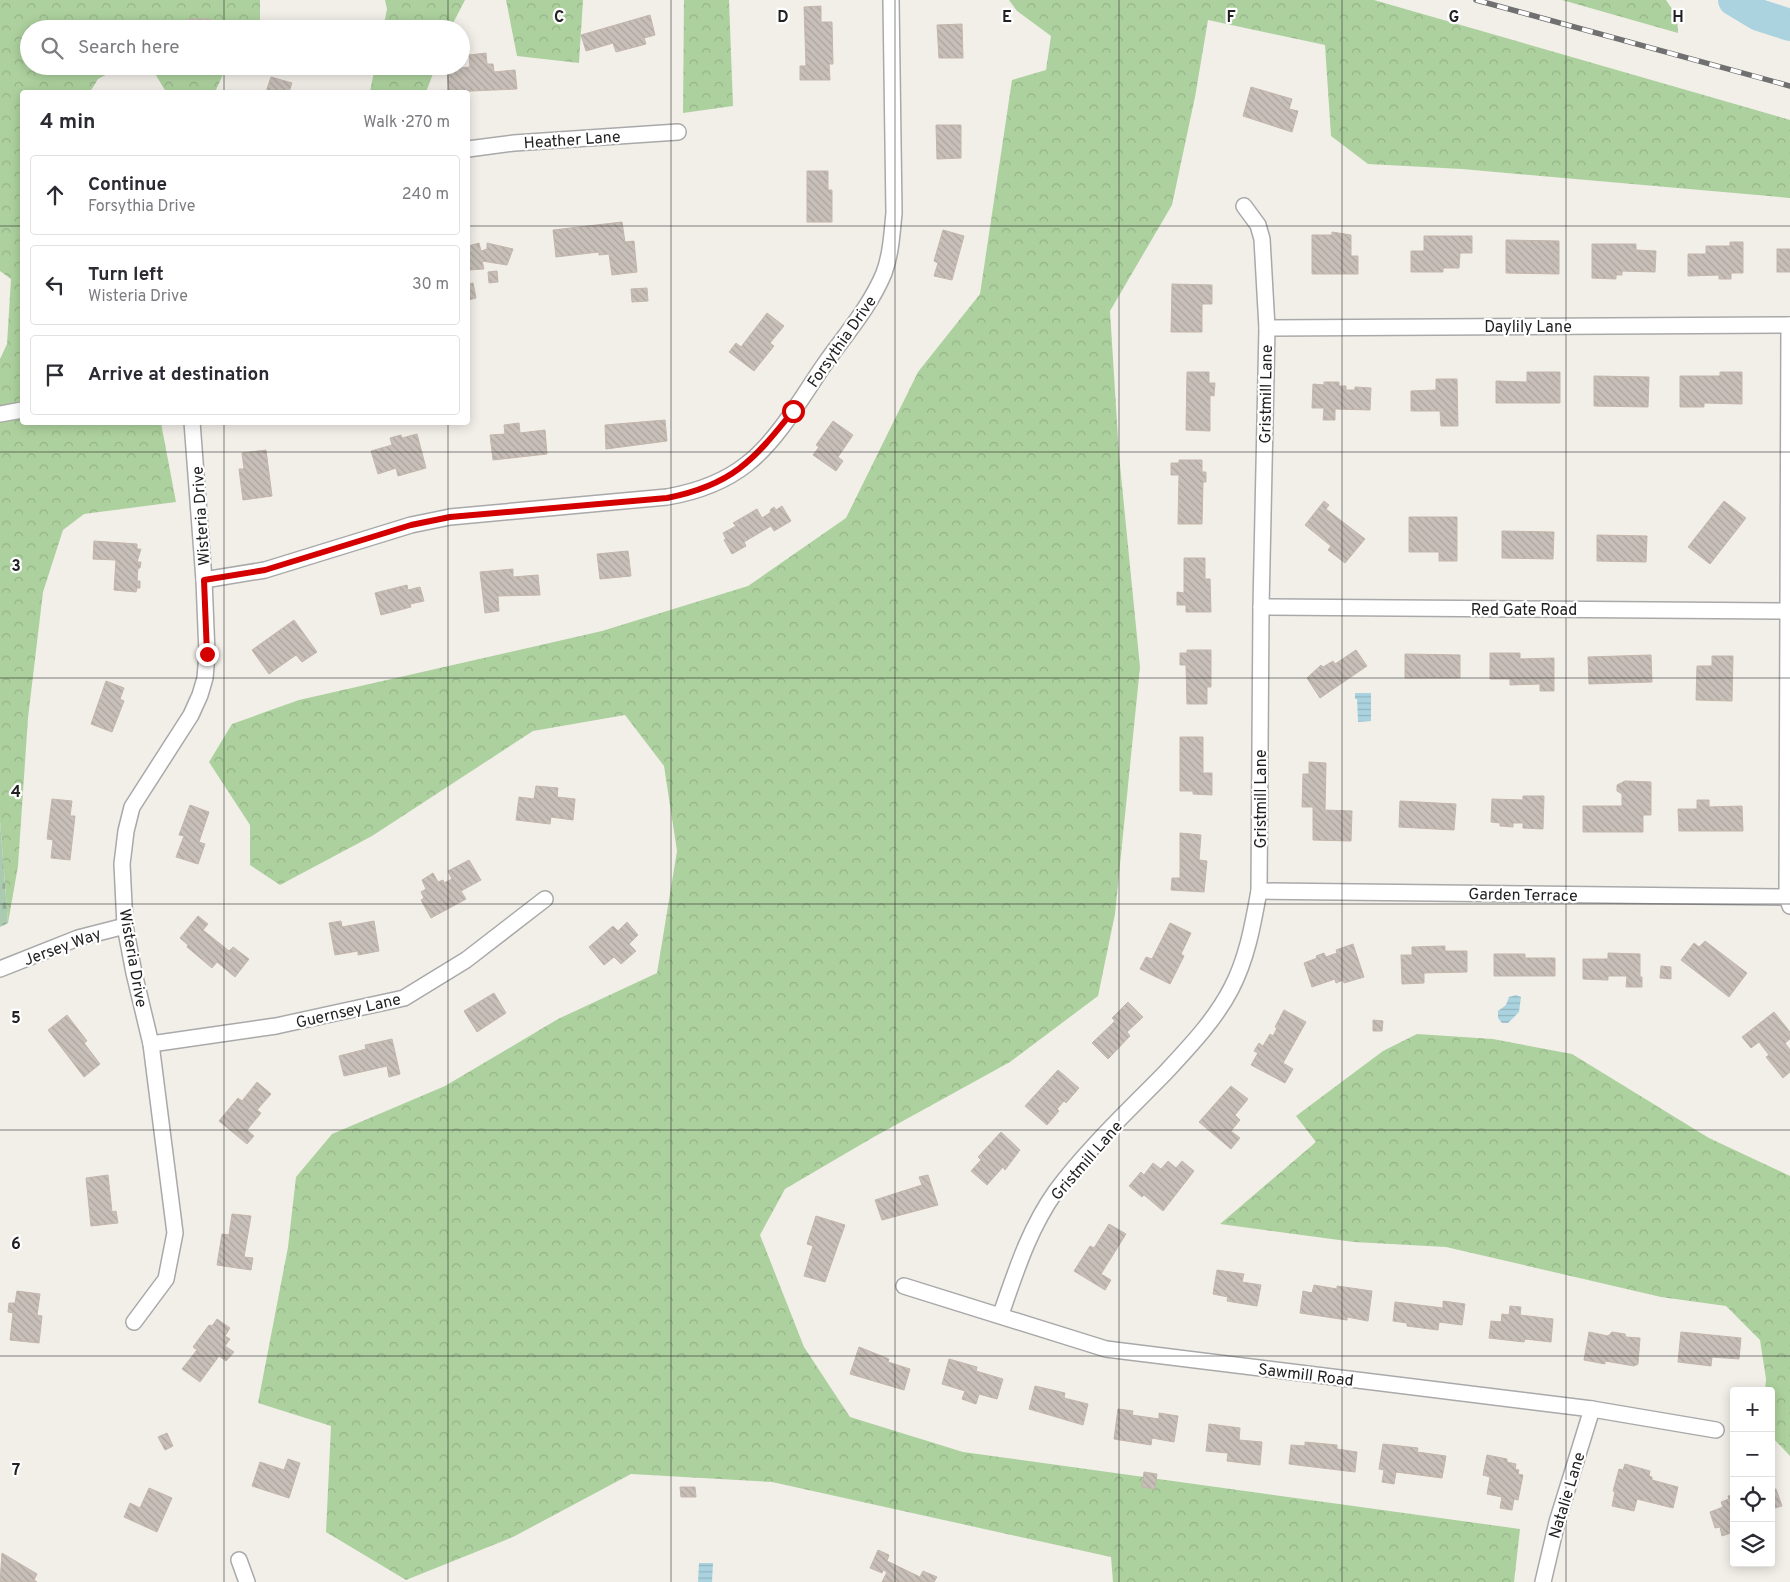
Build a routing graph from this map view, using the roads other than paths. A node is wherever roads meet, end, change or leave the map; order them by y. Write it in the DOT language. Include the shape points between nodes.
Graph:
graph roads {
  1 [pos="891,0"];
  2 [pos="678,132"];
  3 [pos="470,149"];
  4 [pos="1244,206"];
  5 [pos="1790,325"];
  6 [pos="1267,328"];
  7 [pos="20,410"];
  8 [pos="0,414"];
  9 [pos="192,425"];
  10 [pos="204,580"];
  11 [pos="1261,607"];
  12 [pos="1788,611"];
  13 [pos="1259,891"];
  14 [pos="545,899"];
  15 [pos="1788,901"];
  16 [pos="125,926"];
  17 [pos="0,969"];
  18 [pos="151,1044"];
  19 [pos="904,1286"];
  20 [pos="1001,1314"];
  21 [pos="134,1322"];
  22 [pos="1592,1409"];
  23 [pos="1716,1430"];
  24 [pos="239,1560"];
  25 [pos="247,1582"];
  26 [pos="1543,1582"];
  1 -- 10 [label="street, Forsythia Drive" via="894,213 885,270 868,305 793,411 747,464 717,483 667,498 450,517 411,525 265,570"];
  2 -- 3 [label="street, Heather Lane"];
  4 -- 6 [label="street, Gristmill Lane" via="1258,225 1262,240"];
  5 -- 6 [label="street, Daylily Lane"];
  5 -- 12 [label="street"];
  6 -- 11 [label="street, Gristmill Lane"];
  7 -- 8 [label="street"];
  9 -- 10 [label="street, Wisteria Drive"];
  10 -- 16 [label="street, Wisteria Drive" via="205,678 191,715 132,807 122,864"];
  11 -- 12 [label="street, Red Gate Road"];
  11 -- 13 [label="street, Gristmill Lane"];
  12 -- 15 [label="street"];
  13 -- 15 [label="street, Garden Terrace"];
  13 -- 20 [label="street, Gristmill Lane" via="1243,962 1231,989 1196,1040 1057,1191 1035,1223"];
  14 -- 18 [label="street, Guernsey Lane" via="466,960 404,998 276,1026"];
  16 -- 17 [label="street, Jersey Way" via="78,938"];
  16 -- 18 [label="street, Wisteria Drive"];
  18 -- 21 [label="street, Wisteria Drive" via="175,1233 166,1279"];
  19 -- 20 [label="street, Sawmill Road"];
  20 -- 22 [label="street, Sawmill Road" via="1106,1349"];
  22 -- 23 [label="street, Sawmill Road"];
  22 -- 26 [label="street, Natalie Lane" via="1557,1522"];
  24 -- 25 [label="street"];
}
